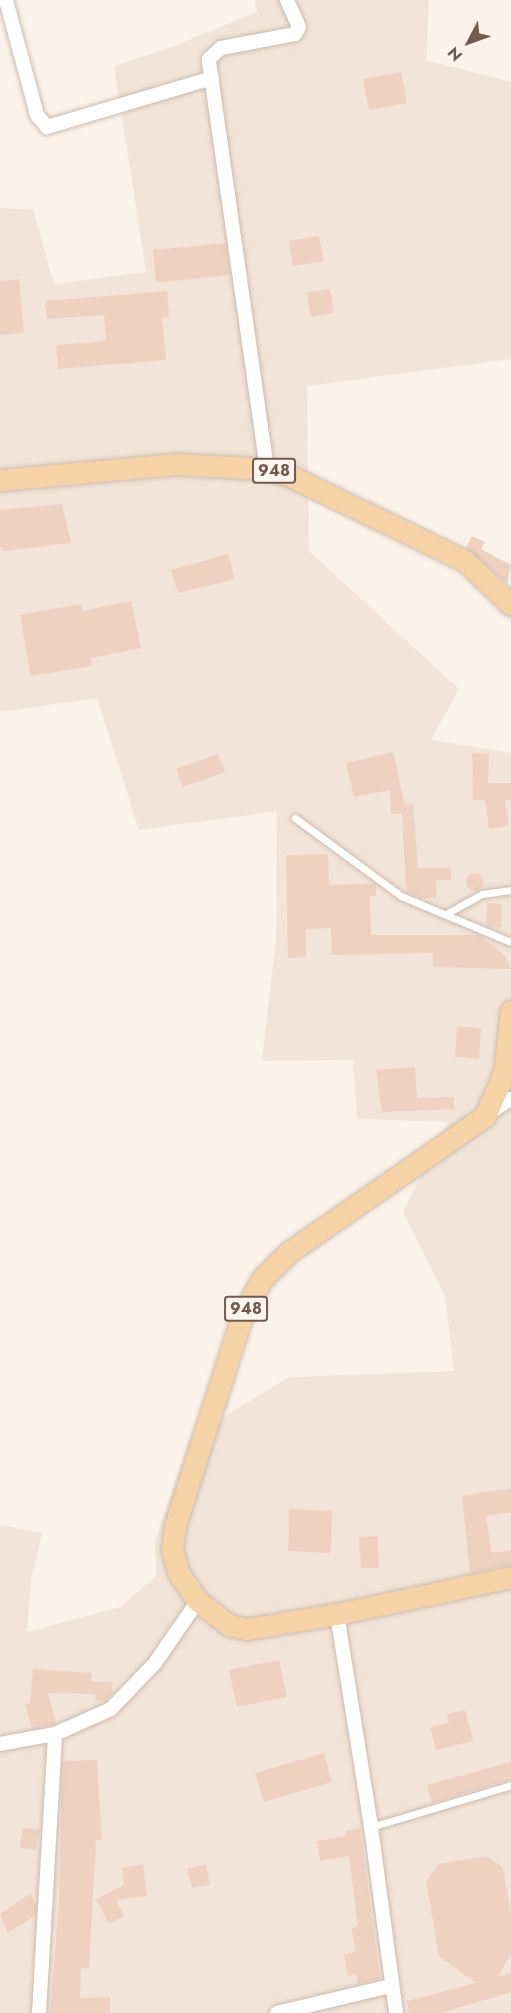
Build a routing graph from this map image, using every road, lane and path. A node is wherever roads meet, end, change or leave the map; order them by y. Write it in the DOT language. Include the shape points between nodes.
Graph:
graph roads {
  1 [pos="6,0"];
  2 [pos="288,0"];
  3 [pos="212,78"];
  4 [pos="267,469"];
  5 [pos="0,480"];
  6 [pos="511,605"];
  7 [pos="295,818"];
  8 [pos="511,890"];
  9 [pos="446,914"];
  10 [pos="511,942"];
  11 [pos="511,1011"];
  12 [pos="511,1099"];
  13 [pos="485,1116"];
  14 [pos="511,1577"];
  15 [pos="198,1601"];
  16 [pos="337,1614"];
  17 [pos="55,1734"];
  18 [pos="0,1744"];
  19 [pos="511,1785"];
  20 [pos="371,1827"];
  21 [pos="390,1986"];
  22 [pos="39,2013"];
  23 [pos="277,2013"];
  24 [pos="396,2013"];
  1 -- 3 [label="street" via="37,115 46,127"];
  2 -- 3 [label="street" via="297,32 221,48 209,59"];
  3 -- 4 [label="street"];
  4 -- 5 [label="main road, 948" via="177,464"];
  4 -- 6 [label="main road, 948" via="288,475 465,561"];
  7 -- 9 [label="lane" via="401,897"];
  8 -- 9 [label="lane" via="482,894"];
  9 -- 10 [label="lane"];
  11 -- 13 [label="main road" via="504,1073"];
  12 -- 13 [label="street"];
  13 -- 15 [label="main road, 948" via="289,1252 262,1279 242,1317 175,1526 172,1550 179,1574"];
  14 -- 16 [label="main road, 948"];
  15 -- 16 [label="main road, 948" via="229,1625 247,1629"];
  15 -- 17 [label="street" via="155,1663 111,1708"];
  16 -- 20 [label="street"];
  17 -- 18 [label="street"];
  17 -- 22 [label="street"];
  19 -- 20 [label="lane"];
  20 -- 21 [label="street"];
  21 -- 23 [label="street"];
  21 -- 24 [label="street"];
}
